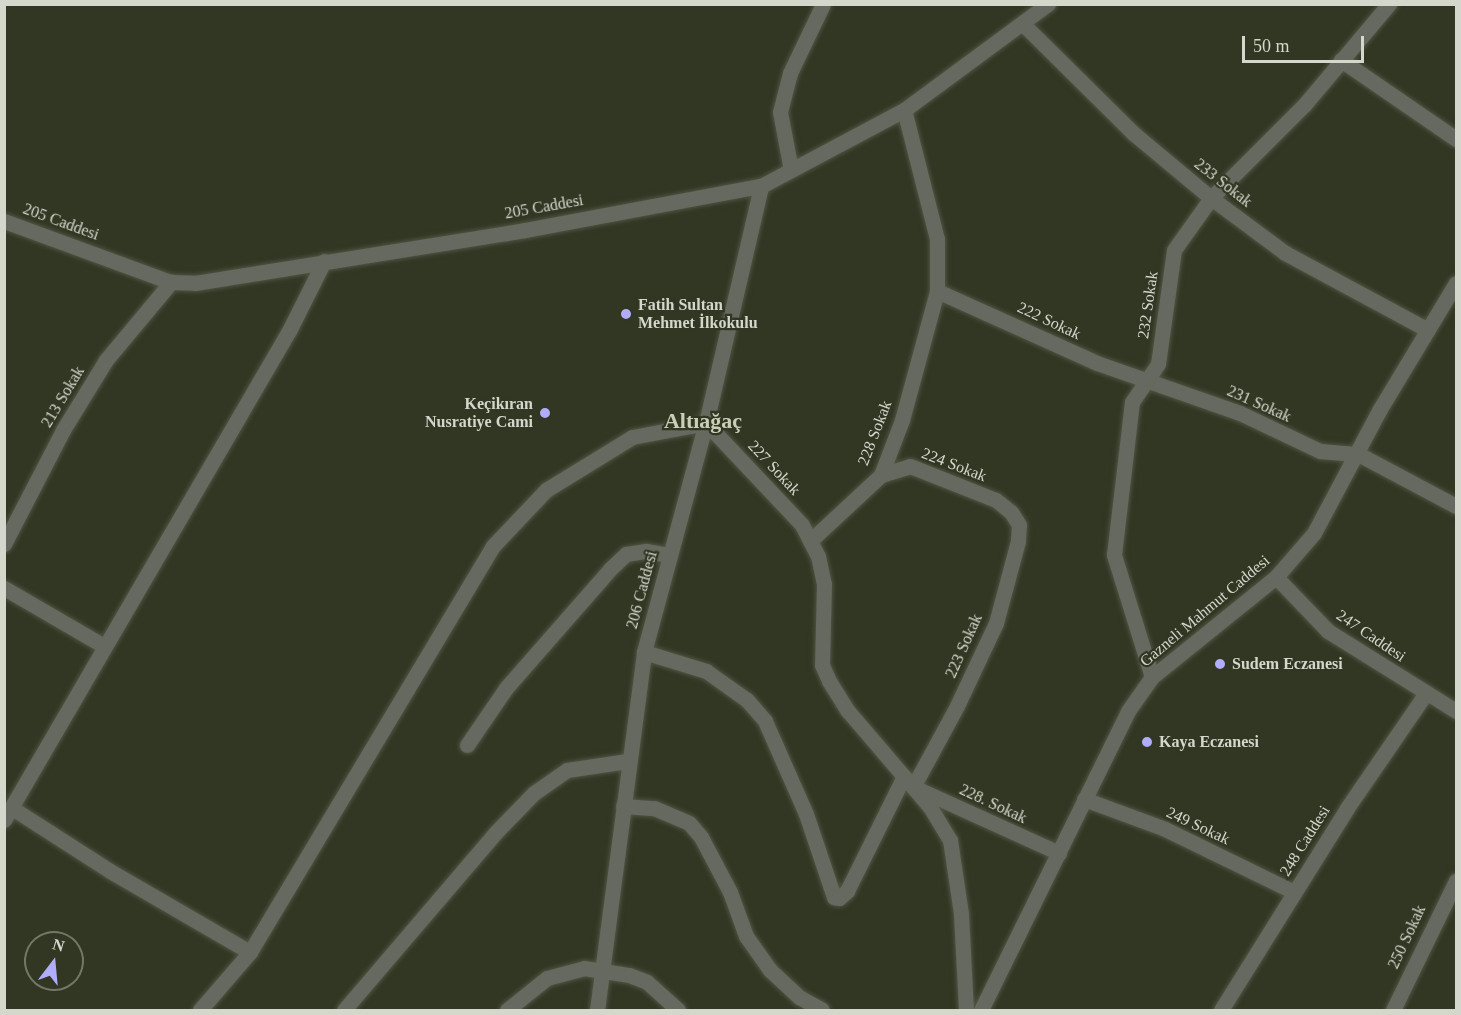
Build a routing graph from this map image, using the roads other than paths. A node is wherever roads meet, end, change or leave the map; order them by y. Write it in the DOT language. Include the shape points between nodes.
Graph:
graph roads {
  1 [pos="823,4"];
  2 [pos="1048,4"];
  3 [pos="1389,4"];
  4 [pos="1024,25"];
  5 [pos="1341,60"];
  6 [pos="904,110"];
  7 [pos="1456,139"];
  8 [pos="791,170"];
  9 [pos="761,186"];
  10 [pos="1211,198"];
  11 [pos="4,220"];
  12 [pos="324,261"];
  13 [pos="171,282"];
  14 [pos="1456,283"];
  15 [pos="937,291"];
  16 [pos="1428,330"];
  17 [pos="1148,379"];
  18 [pos="706,423"];
  19 [pos="1358,454"];
  20 [pos="880,475"];
  21 [pos="1456,506"];
  22 [pos="1011,512"];
  23 [pos="810,541"];
  24 [pos="4,544"];
  25 [pos="669,555"];
  26 [pos="1276,576"];
  27 [pos="4,588"];
  28 [pos="104,646"];
  29 [pos="644,652"];
  30 [pos="1152,677"];
  31 [pos="1426,693"];
  32 [pos="1456,711"];
  33 [pos="467,745"];
  34 [pos="627,761"];
  35 [pos="908,781"];
  36 [pos="1084,799"];
  37 [pos="623,806"];
  38 [pos="8,814"];
  39 [pos="1059,853"];
  40 [pos="1456,881"];
  41 [pos="1294,892"];
  42 [pos="250,952"];
  43 [pos="602,970"];
  44 [pos="200,1011"];
  45 [pos="344,1011"];
  46 [pos="507,1011"];
  47 [pos="597,1011"];
  48 [pos="678,1011"];
  49 [pos="822,1011"];
  50 [pos="966,1011"];
  51 [pos="981,1011"];
  52 [pos="1221,1011"];
  53 [pos="1393,1011"];
  1 -- 8 [label="street" via="790,73 780,112"];
  2 -- 4 [label="street, 205 Caddesi"];
  3 -- 5 [label="street, 232 Sokak"];
  4 -- 6 [label="street, 205 Caddesi"];
  4 -- 10 [label="street, 233 Sokak" via="1133,133"];
  5 -- 7 [label="street"];
  5 -- 10 [label="street, 232 Sokak" via="1305,104"];
  6 -- 8 [label="street, 205 Caddesi"];
  6 -- 15 [label="street, 228 Sokak" via="937,239"];
  8 -- 9 [label="street, 205 Caddesi"];
  9 -- 12 [label="street, 205 Caddesi" via="525,230"];
  9 -- 18 [label="street, 206 Caddesi"];
  10 -- 16 [label="street, 233 Sokak" via="1285,253"];
  10 -- 17 [label="street, 232 Sokak" via="1174,250 1158,364"];
  11 -- 13 [label="street, 205 Caddesi"];
  12 -- 13 [label="street, 205 Caddesi" via="195,283"];
  12 -- 28 [label="street" via="290,329"];
  13 -- 24 [label="street, 213 Sokak" via="106,360 63,430"];
  14 -- 16 [label="street, Gazneli Mahmut Caddesi"];
  15 -- 17 [label="street, 222 Sokak" via="1096,363"];
  15 -- 20 [label="street, 228 Sokak" via="902,420"];
  16 -- 19 [label="street, Gazneli Mahmut Caddesi"];
  17 -- 19 [label="street, 231 Sokak" via="1240,413 1320,451"];
  17 -- 30 [label="street, 232 Sokak" via="1132,402 1114,555"];
  18 -- 23 [label="street, 227 Sokak" via="802,525"];
  18 -- 25 [label="street, 206 Caddesi"];
  18 -- 42 [label="street" via="632,437 546,490 493,546"];
  19 -- 21 [label="street"];
  19 -- 26 [label="street, Gazneli Mahmut Caddesi" via="1314,533"];
  20 -- 22 [label="street, 224 Sokak" via="909,466 996,500"];
  20 -- 23 [label="street, 228 Sokak"];
  22 -- 35 [label="street, 223 Sokak" via="1019,525 1018,541 996,623"];
  23 -- 35 [label="street" via="824,584 822,665 848,711"];
  25 -- 29 [label="street, 206 Caddesi"];
  25 -- 33 [label="street" via="646,551 626,554 610,568 506,688"];
  26 -- 30 [label="street, Gazneli Mahmut Caddesi"];
  26 -- 31 [label="street, 247 Caddesi" via="1328,631"];
  27 -- 28 [label="street"];
  28 -- 38 [label="street"];
  29 -- 34 [label="street, 206 Caddesi"];
  29 -- 35 [label="street, 223 Sokak" via="706,671 747,700 765,721 802,803 834,897 840,898 847,891"];
  30 -- 36 [label="street, Gazneli Mahmut Caddesi" via="1128,711"];
  31 -- 32 [label="street, 247 Caddesi"];
  31 -- 41 [label="street, 248 Caddesi"];
  34 -- 37 [label="street, 206 Caddesi"];
  34 -- 45 [label="street" via="567,770 534,794 496,832"];
  35 -- 39 [label="street, 228. Sokak"];
  35 -- 50 [label="street" via="950,840 961,915"];
  36 -- 39 [label="street, Gazneli Mahmut Caddesi"];
  36 -- 41 [label="street, 249 Sokak" via="1165,829"];
  37 -- 43 [label="street, 206 Caddesi"];
  37 -- 49 [label="street" via="654,808 689,823 701,837 730,892 746,936 770,970 799,997"];
  38 -- 42 [label="street"];
  39 -- 51 [label="street, Gazneli Mahmut Caddesi"];
  40 -- 53 [label="street, 250 Sokak"];
  41 -- 52 [label="street, 248 Caddesi"];
  42 -- 44 [label="street"];
  43 -- 46 [label="street" via="560,972"];
  43 -- 47 [label="street, 206 Caddesi"];
  43 -- 48 [label="street" via="647,982"];
}
